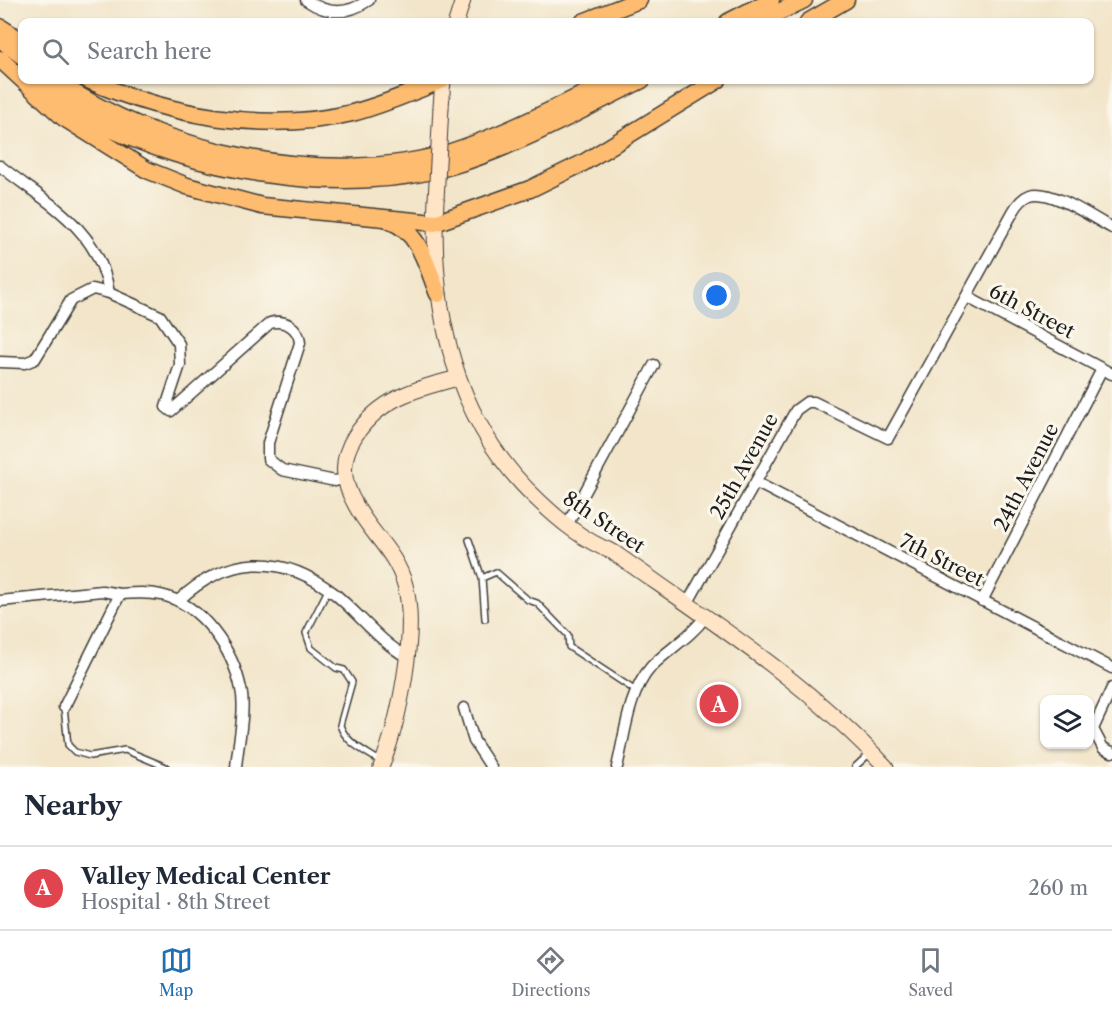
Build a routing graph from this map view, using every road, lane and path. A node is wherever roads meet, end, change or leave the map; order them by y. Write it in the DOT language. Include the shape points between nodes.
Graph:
graph roads {
  1 [pos="306,0"];
  2 [pos="369,0"];
  3 [pos="463,0"];
  4 [pos="639,0"];
  5 [pos="771,0"];
  6 [pos="804,0"];
  7 [pos="846,0"];
  8 [pos="457,18"];
  9 [pos="593,18"];
  10 [pos="736,18"];
  11 [pos="766,18"];
  12 [pos="815,18"];
  13 [pos="0,27"];
  14 [pos="18,38"];
  15 [pos="0,39"];
  16 [pos="18,53"];
  17 [pos="0,58"];
  18 [pos="18,70"];
  19 [pos="18,75"];
  20 [pos="27,84"];
  21 [pos="38,84"];
  22 [pos="62,84"];
  23 [pos="99,84"];
  24 [pos="432,84"];
  25 [pos="443,84"];
  26 [pos="605,84"];
  27 [pos="634,84"];
  28 [pos="711,84"];
  29 [pos="0,166"];
  30 [pos="383,219"];
  31 [pos="435,224"];
  32 [pos="1112,228"];
  33 [pos="109,293"];
  34 [pos="438,294"];
  35 [pos="967,297"];
  36 [pos="0,362"];
  37 [pos="654,365"];
  38 [pos="1107,371"];
  39 [pos="458,378"];
  40 [pos="343,479"];
  41 [pos="757,483"];
  42 [pos="567,525"];
  43 [pos="469,540"];
  44 [pos="482,578"];
  45 [pos="328,590"];
  46 [pos="120,594"];
  47 [pos="0,601"];
  48 [pos="178,601"];
  49 [pos="982,601"];
  50 [pos="687,604"];
  51 [pos="705,617"];
  52 [pos="485,619"];
  53 [pos="407,657"];
  54 [pos="1112,668"];
  55 [pos="1112,688"];
  56 [pos="636,691"];
  57 [pos="64,707"];
  58 [pos="464,708"];
  59 [pos="871,751"];
  60 [pos="1112,752"];
  61 [pos="379,766"];
  62 [pos="165,767"];
  63 [pos="236,767"];
  64 [pos="491,767"];
  65 [pos="617,767"];
  66 [pos="855,767"];
  67 [pos="886,767"];
  1 -- 2 [label="street" via="334,12 354,10"];
  3 -- 8 [label="main road"];
  4 -- 9 [label="main road"];
  5 -- 10 [label="main road"];
  6 -- 11 [label="main road"];
  7 -- 12 [label="main road"];
  13 -- 14 [label="main road"];
  15 -- 16 [label="main road"];
  17 -- 18 [label="main road"];
  17 -- 19 [label="main road"];
  20 -- 30 [label="main road" via="63,118 157,174 262,206"];
  21 -- 27 [label="main road" via="93,120 177,153 265,174 374,180 450,167 483,155"];
  22 -- 26 [label="main road" via="110,112 192,142 267,161 338,168 412,161 450,152"];
  23 -- 24 [label="main road" via="195,113 284,122 351,113"];
  25 -- 31 [label="main road, 8th Street, bridge"];
  28 -- 31 [label="main road" via="583,163 530,189"];
  29 -- 33 [label="street" via="87,236 100,259"];
  30 -- 31 [label="main road"];
  30 -- 34 [label="main road" via="399,225 415,239"];
  31 -- 34 [label="main road, 8th Street"];
  32 -- 35 [label="street, 25th Avenue" via="1053,197 1030,195 1013,212"];
  33 -- 36 [label="street" via="93,289 71,300 35,360"];
  33 -- 40 [label="street" via="160,316 179,344 180,365 166,407 171,411 270,323 292,326 300,343 268,443 268,459 282,470 335,481"];
  34 -- 39 [label="main road, 8th Street"];
  35 -- 38 [label="street, 6th Street"];
  35 -- 41 [label="street, 25th Avenue" via="888,438 807,402 796,410"];
  37 -- 42 [label="street"];
  38 -- 49 [label="street, 24th Avenue"];
  39 -- 40 [label="main road" via="398,397 373,412 347,452"];
  39 -- 42 [label="main road, 8th Street" via="474,415 509,469"];
  40 -- 53 [label="main road" via="355,505 400,569 409,606"];
  41 -- 49 [label="street, 7th Street"];
  41 -- 50 [label="street, 25th Avenue"];
  42 -- 50 [label="main road, 8th Street"];
  43 -- 44 [label="lane"];
  44 -- 52 [label="lane"];
  44 -- 56 [label="lane" via="496,572 528,600 537,603 568,635 569,647"];
  45 -- 48 [label="street" via="286,569 250,564 218,573"];
  45 -- 53 [label="street" via="384,643"];
  45 -- 61 [label="lane" via="310,623 307,642 316,653 348,674 352,682 340,725 342,731"];
  46 -- 47 [label="street" via="102,591"];
  46 -- 48 [label="street" via="149,593"];
  46 -- 57 [label="street"];
  48 -- 63 [label="street" via="216,634 231,660 242,695"];
  49 -- 54 [label="street, 7th Street"];
  50 -- 51 [label="main road, 8th Street"];
  51 -- 56 [label="street" via="683,642 651,668"];
  51 -- 59 [label="main road, 8th Street" via="781,671"];
  53 -- 61 [label="main road"];
  55 -- 60 [label="street" via="1093,723 1094,734 1103,748"];
  56 -- 65 [label="street"];
  57 -- 62 [label="lane" via="68,745 75,752 90,756 125,750"];
  58 -- 64 [label="street" via="474,741"];
  59 -- 66 [label="lane"];
  59 -- 67 [label="main road, 8th Street"];
}
